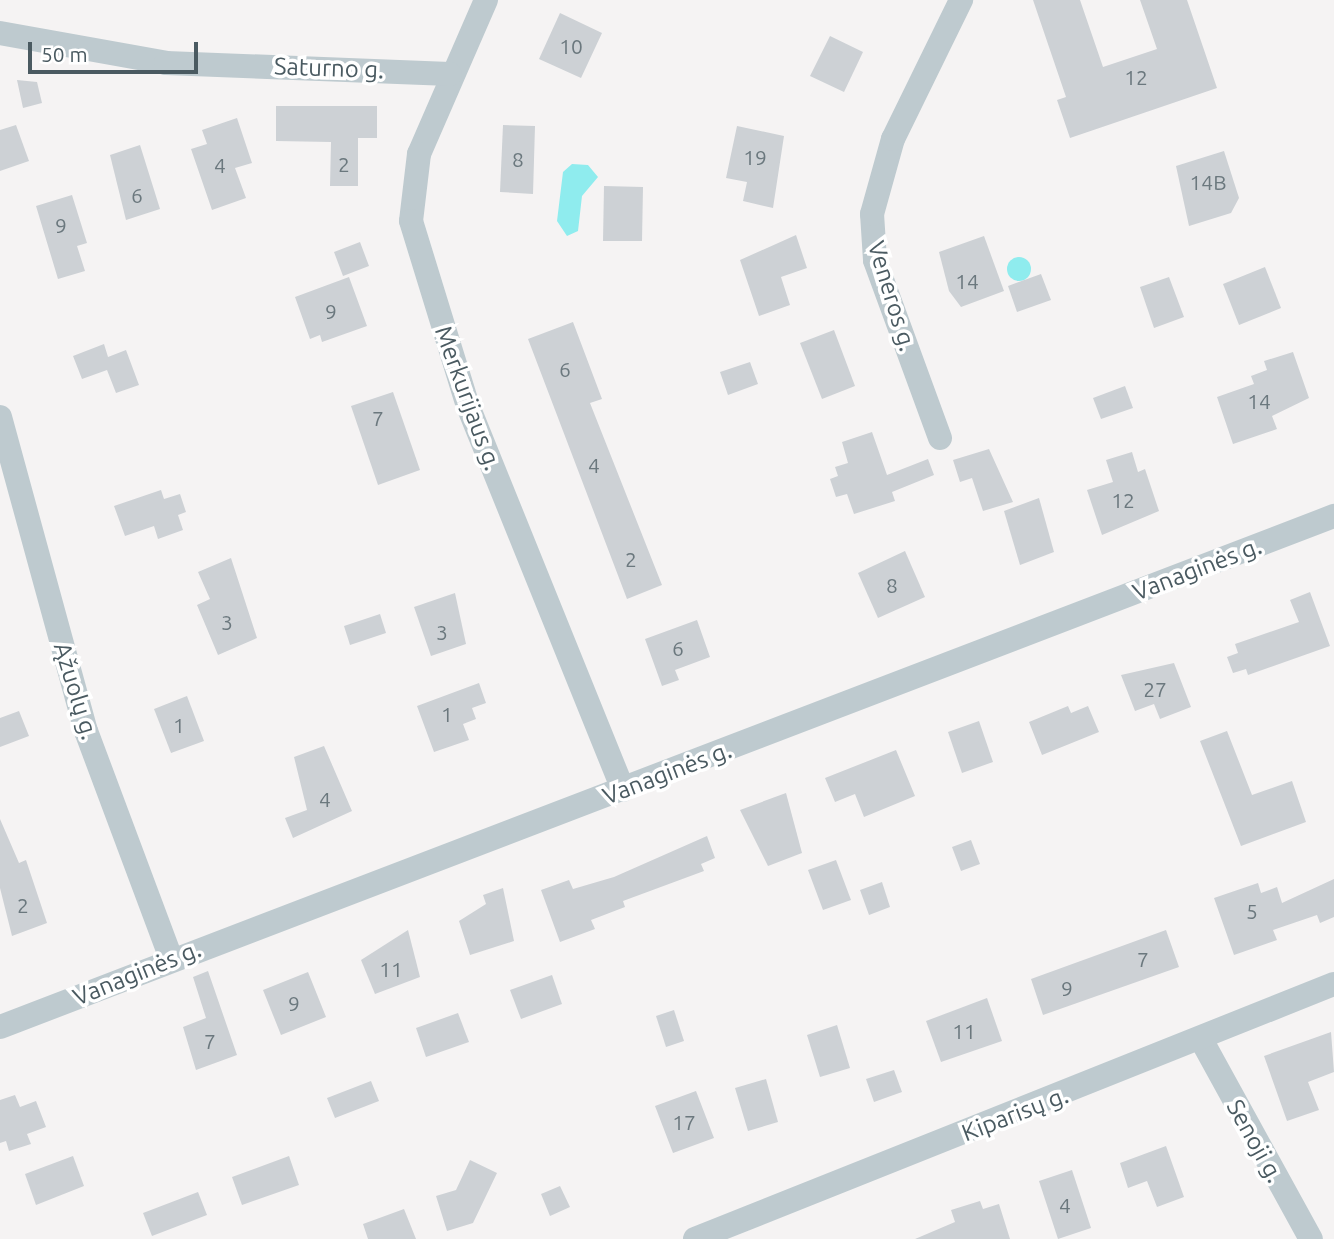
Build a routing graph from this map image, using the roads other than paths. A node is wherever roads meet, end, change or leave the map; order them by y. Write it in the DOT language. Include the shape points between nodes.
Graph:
graph roads {
  1 [pos="486,0"];
  2 [pos="961,0"];
  3 [pos="0,33"];
  4 [pos="450,74"];
  5 [pos="0,417"];
  6 [pos="940,438"];
  7 [pos="1334,516"];
  8 [pos="623,790"];
  9 [pos="171,958"];
  10 [pos="1334,984"];
  11 [pos="0,1027"];
  12 [pos="1202,1041"];
  13 [pos="695,1239"];
  14 [pos="1311,1239"];
  1 -- 4 [label="street, Merkurijaus g."];
  2 -- 6 [label="street, Veneros g." via="893,139 872,214 875,260"];
  3 -- 4 [label="street, Saturno g." via="166,64"];
  4 -- 8 [label="street, Merkurijaus g." via="413,177 415,244 468,406"];
  5 -- 9 [label="street, Ąžuolų g." via="86,731"];
  7 -- 8 [label="street, Vanaginės g."];
  8 -- 9 [label="street, Vanaginės g."];
  9 -- 11 [label="street, Vanaginės g."];
  10 -- 12 [label="street, Kiparisų g."];
  12 -- 13 [label="street, Kiparisų g."];
  12 -- 14 [label="street, Senoji g."];
}
